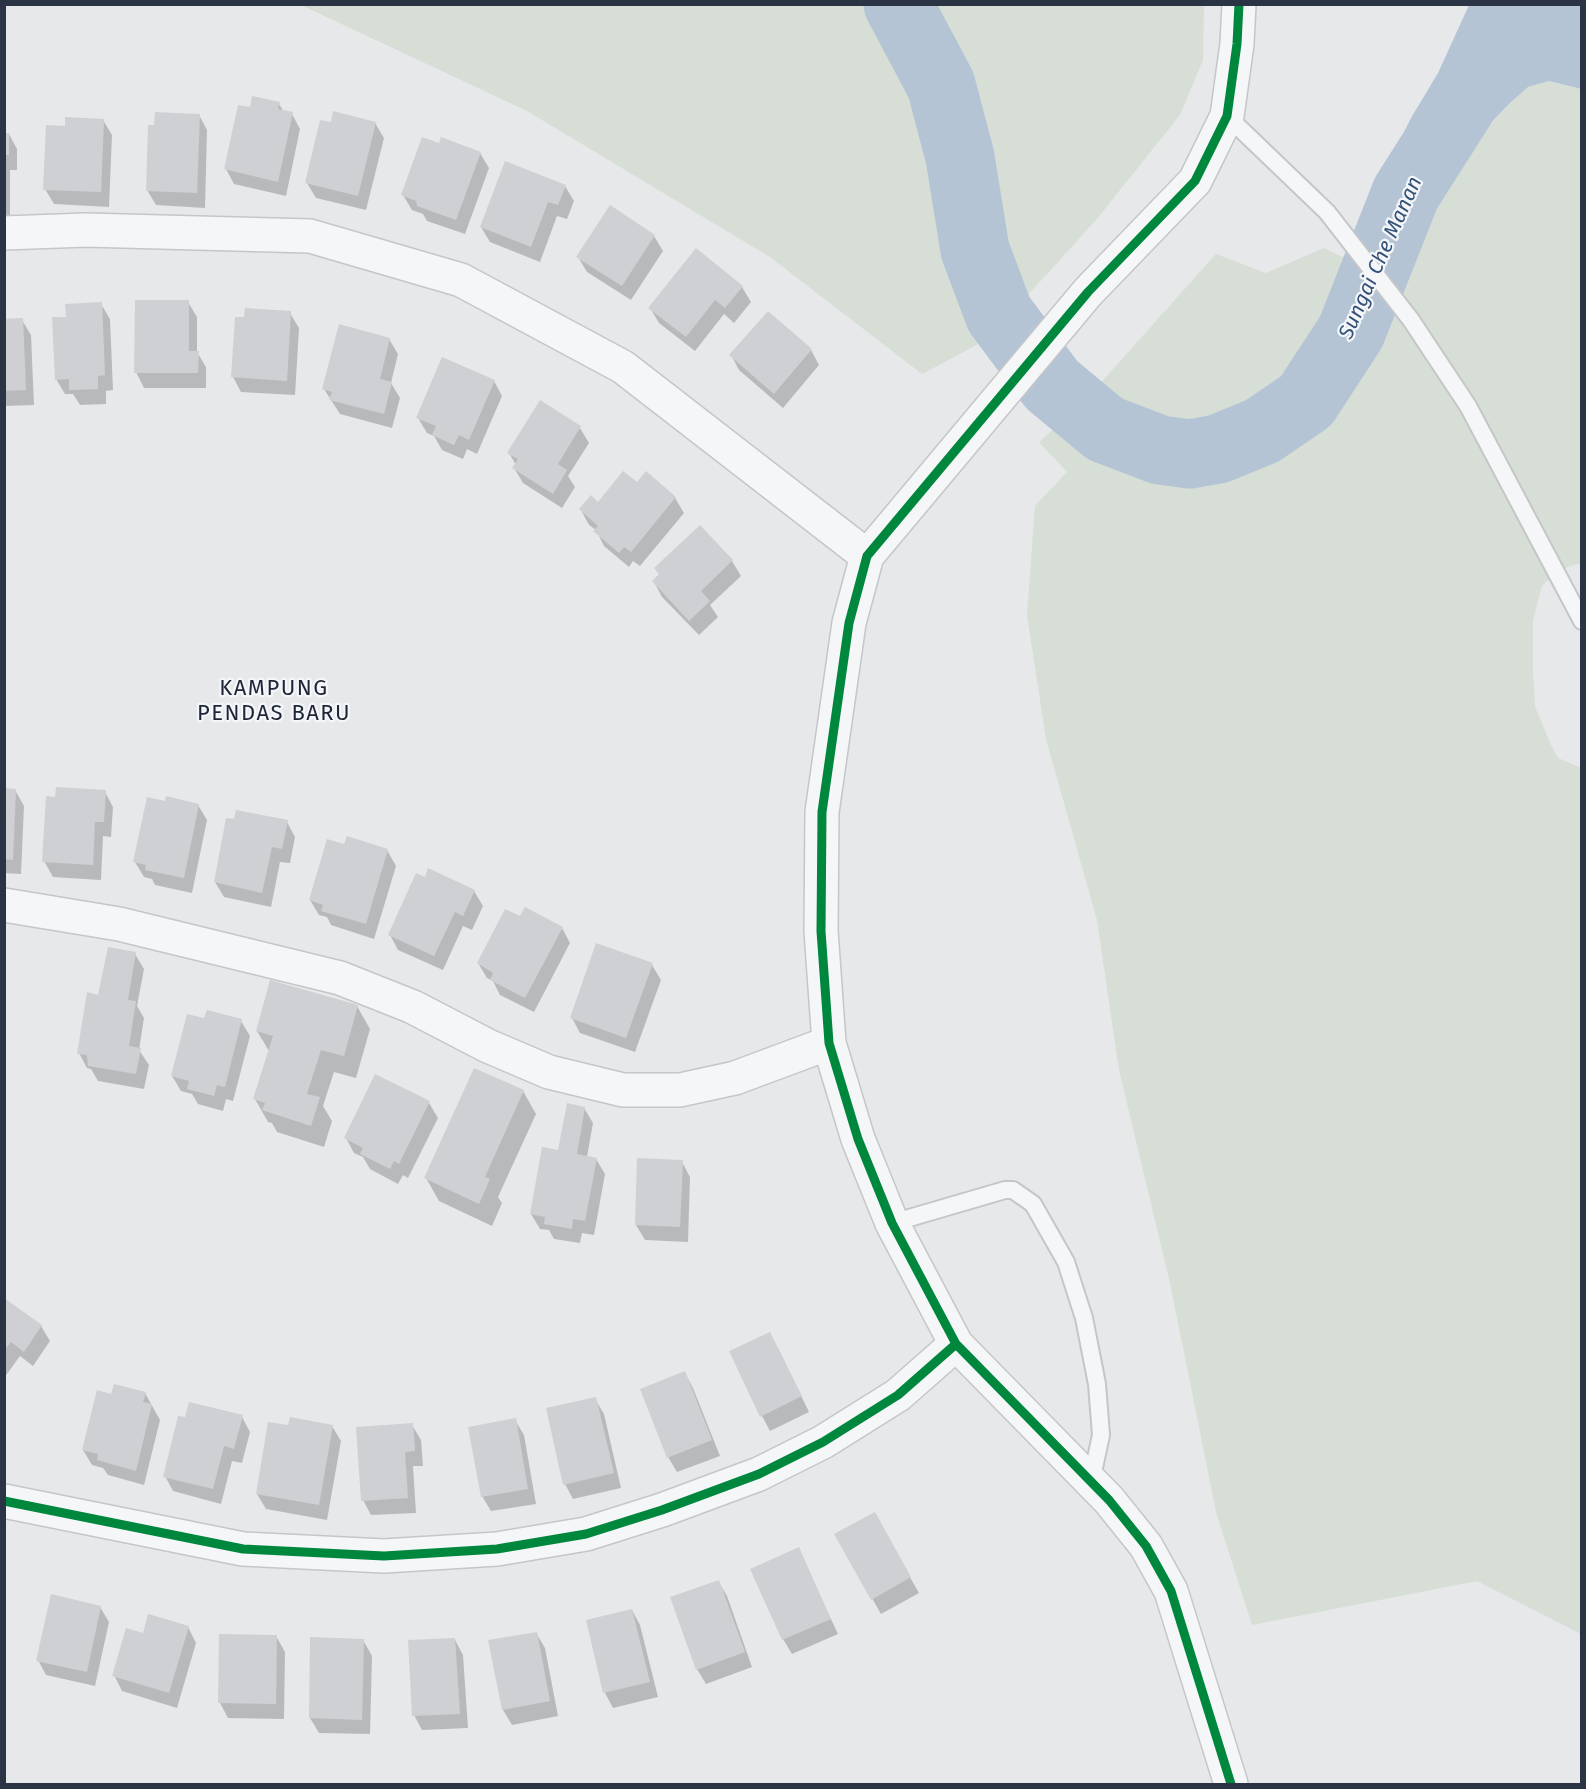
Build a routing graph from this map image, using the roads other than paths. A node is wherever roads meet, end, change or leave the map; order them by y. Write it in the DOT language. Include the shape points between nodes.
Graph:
graph roads {
  1 [pos="1239,4"];
  2 [pos="1227,116"];
  3 [pos="4,233"];
  4 [pos="867,556"];
  5 [pos="1581,621"];
  6 [pos="4,905"];
  7 [pos="829,1044"];
  8 [pos="892,1223"];
  9 [pos="956,1344"];
  10 [pos="1091,1482"];
  11 [pos="4,1501"];
  12 [pos="1231,1785"];
  1 -- 2 [label="street"];
  2 -- 4 [label="street" via="1195,181 1088,292"];
  2 -- 5 [label="lane" via="1327,212 1411,320 1468,406"];
  3 -- 4 [label="street" via="86,230 310,236 461,280 623,367"];
  4 -- 7 [label="street" via="849,623 822,812 821,931"];
  6 -- 7 [label="street" via="119,924 340,978 549,1072 623,1090 680,1090 735,1078"];
  7 -- 8 [label="street" via="858,1139"];
  8 -- 9 [label="street"];
  8 -- 10 [label="lane" via="1005,1190 1013,1190 1033,1204 1066,1262 1084,1318 1097,1384 1101,1436"];
  9 -- 10 [label="street"];
  9 -- 11 [label="street" via="898,1395 823,1442 759,1474 597,1531 497,1549 384,1556 243,1549"];
  10 -- 12 [label="street" via="1146,1546 1171,1591"];
}
